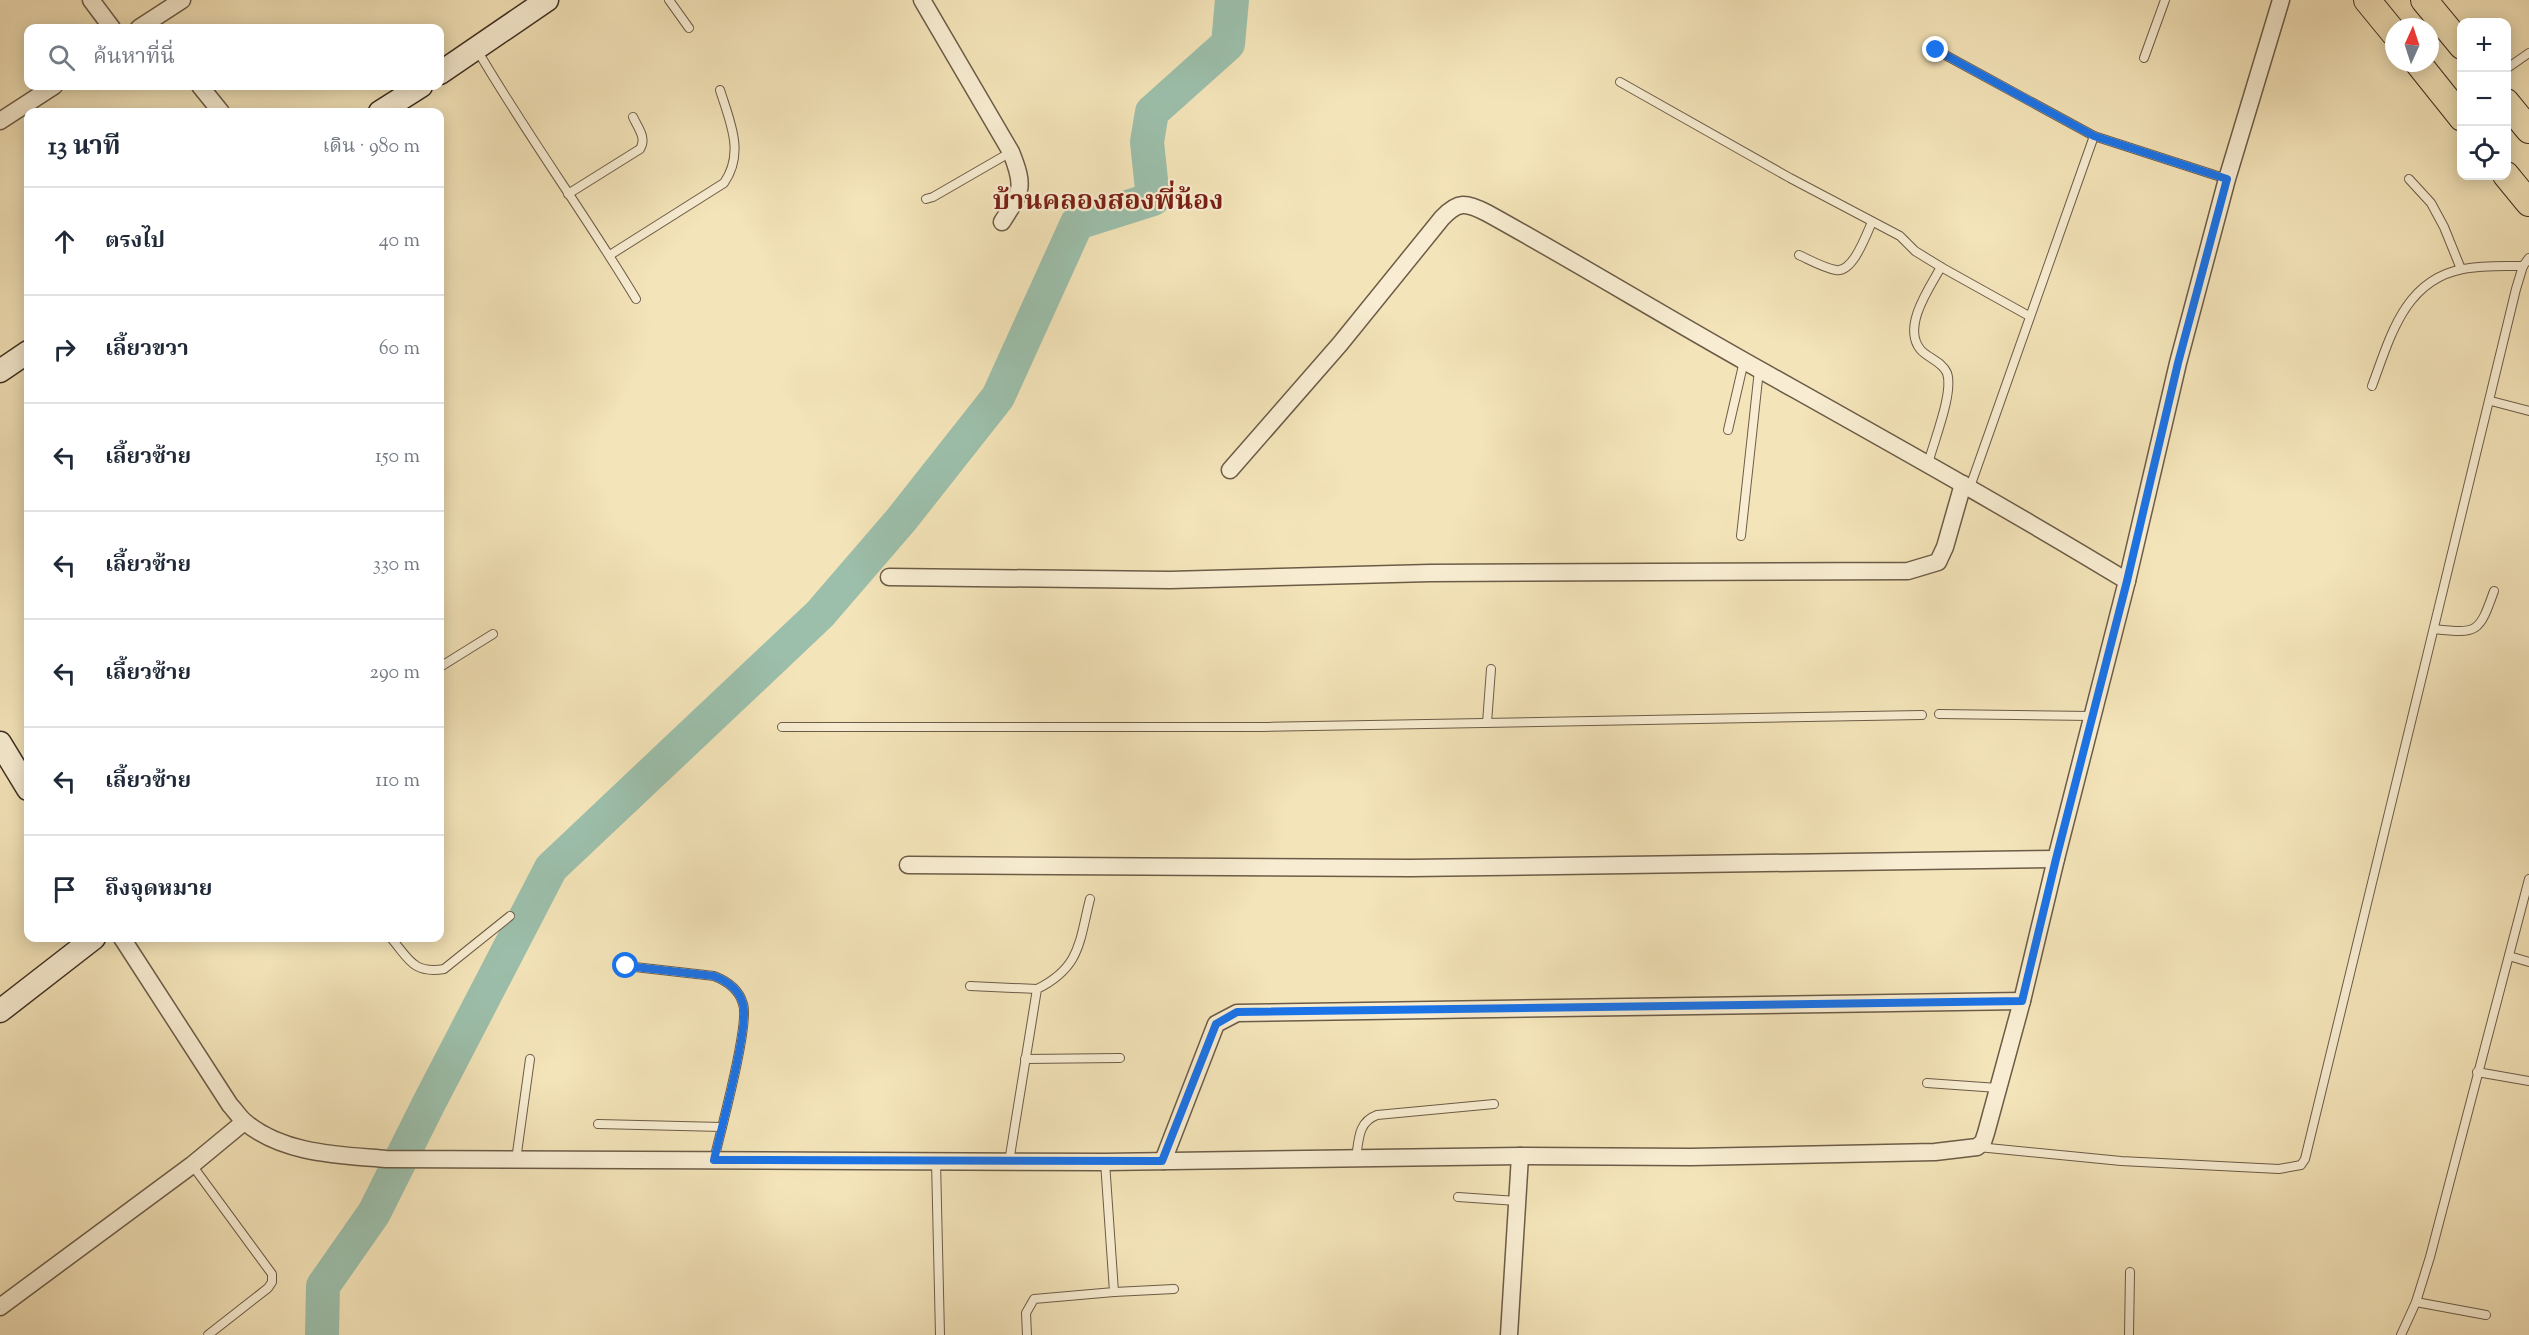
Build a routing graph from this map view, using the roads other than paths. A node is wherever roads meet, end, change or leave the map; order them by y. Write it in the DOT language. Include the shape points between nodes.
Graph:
graph roads {
  1 [pos="91,0"];
  2 [pos="183,0"];
  3 [pos="547,0"];
  4 [pos="669,0"];
  5 [pos="922,0"];
  6 [pos="2165,0"];
  7 [pos="2281,0"];
  8 [pos="2367,0"];
  9 [pos="2424,0"];
  10 [pos="2385,22"];
  11 [pos="109,24"];
  12 [pos="151,24"];
  13 [pos="689,28"];
  14 [pos="2457,40"];
  15 [pos="476,48"];
  16 [pos="1936,50"];
  17 [pos="2529,53"];
  18 [pos="2144,58"];
  19 [pos="2511,66"];
  20 [pos="444,70"];
  21 [pos="2425,72"];
  22 [pos="1620,82"];
  23 [pos="48,90"];
  24 [pos="203,90"];
  25 [pos="415,90"];
  26 [pos="720,90"];
  27 [pos="217,108"];
  28 [pos="387,108"];
  29 [pos="2511,108"];
  30 [pos="2457,112"];
  31 [pos="633,117"];
  32 [pos="0,121"];
  33 [pos="2529,130"];
  34 [pos="2094,136"];
  35 [pos="1011,152"];
  36 [pos="2227,179"];
  37 [pos="2409,179"];
  38 [pos="2510,180"];
  39 [pos="568,194"];
  40 [pos="926,199"];
  41 [pos="2529,203"];
  42 [pos="1002,222"];
  43 [pos="1872,222"];
  44 [pos="609,255"];
  45 [pos="1799,255"];
  46 [pos="2529,258"];
  47 [pos="2523,266"];
  48 [pos="1941,267"];
  49 [pos="2462,269"];
  50 [pos="636,299"];
  51 [pos="2029,316"];
  52 [pos="24,355"];
  53 [pos="1744,361"];
  54 [pos="1759,369"];
  55 [pos="0,371"];
  56 [pos="2372,386"];
  57 [pos="2491,401"];
  58 [pos="2529,411"];
  59 [pos="1728,430"];
  60 [pos="1928,464"];
  61 [pos="1230,470"];
  62 [pos="1966,485"];
  63 [pos="1741,536"];
  64 [pos="889,577"];
  65 [pos="2127,581"];
  66 [pos="2494,591"];
  67 [pos="2434,629"];
  68 [pos="493,634"];
  69 [pos="444,665"];
  70 [pos="1491,669"];
  71 [pos="1940,714"];
  72 [pos="1922,715"];
  73 [pos="2092,716"];
  74 [pos="1487,723"];
  75 [pos="782,727"];
  76 [pos="0,744"];
  77 [pos="24,783"];
  78 [pos="2056,859"];
  79 [pos="908,865"];
  80 [pos="2529,879"];
  81 [pos="1090,899"];
  82 [pos="510,916"];
  83 [pos="89,942"];
  84 [pos="125,942"];
  85 [pos="395,942"];
  86 [pos="2509,956"];
  87 [pos="2529,962"];
  88 [pos="626,966"];
  89 [pos="970,986"];
  90 [pos="1037,989"];
  91 [pos="2022,1001"];
  92 [pos="0,1011"];
  93 [pos="1119,1058"];
  94 [pos="530,1059"];
  95 [pos="1025,1059"];
  96 [pos="2477,1072"];
  97 [pos="2529,1081"];
  98 [pos="1927,1083"];
  99 [pos="1998,1088"];
  100 [pos="1494,1104"];
  101 [pos="244,1122"];
  102 [pos="598,1124"];
  103 [pos="722,1127"];
  104 [pos="1977,1147"];
  105 [pos="1520,1156"];
  106 [pos="1356,1158"];
  107 [pos="516,1160"];
  108 [pos="714,1160"];
  109 [pos="936,1161"];
  110 [pos="1162,1161"];
  111 [pos="1010,1162"];
  112 [pos="1105,1162"];
  113 [pos="192,1165"];
  114 [pos="1458,1197"];
  115 [pos="1517,1200"];
  116 [pos="2130,1272"];
  117 [pos="1173,1289"];
  118 [pos="1114,1292"];
  119 [pos="2416,1302"];
  120 [pos="0,1307"];
  121 [pos="2486,1315"];
  122 [pos="208,1335"];
  123 [pos="940,1335"];
  124 [pos="1027,1335"];
  125 [pos="1509,1335"];
  126 [pos="2129,1335"];
  127 [pos="2401,1335"];
  1 -- 11 [label="street"];
  2 -- 12 [label="street"];
  3 -- 15 [label="street"];
  4 -- 13 [label="lane"];
  5 -- 35 [label="street"];
  6 -- 18 [label="lane"];
  7 -- 36 [label="street"];
  8 -- 10 [label="main road"];
  9 -- 14 [label="main road"];
  15 -- 20 [label="street"];
  15 -- 39 [label="lane"];
  16 -- 34 [label="lane"];
  17 -- 19 [label="lane"];
  21 -- 30 [label="main road"];
  22 -- 43 [label="lane"];
  23 -- 32 [label="street"];
  24 -- 27 [label="street"];
  25 -- 28 [label="street"];
  26 -- 44 [label="lane" via="736,141 731,173 724,183"];
  29 -- 33 [label="main road"];
  31 -- 39 [label="lane" via="643,137 640,149"];
  34 -- 36 [label="lane"];
  34 -- 51 [label="lane"];
  35 -- 40 [label="lane"];
  35 -- 42 [label="street" via="1021,185"];
  36 -- 65 [label="street" via="2178,363"];
  37 -- 49 [label="lane" via="2431,202"];
  38 -- 41 [label="main road"];
  39 -- 44 [label="lane"];
  43 -- 45 [label="lane" via="1854,260 1845,269 1837,270"];
  43 -- 48 [label="lane" via="1900,236"];
  44 -- 50 [label="lane"];
  46 -- 47 [label="lane"];
  47 -- 49 [label="lane"];
  47 -- 57 [label="lane"];
  48 -- 51 [label="lane"];
  48 -- 60 [label="lane" via="1923,299 1914,335 1920,349 1947,373 1949,389"];
  49 -- 56 [label="lane" via="2435,279 2416,292 2397,319"];
  51 -- 62 [label="lane"];
  52 -- 55 [label="street"];
  53 -- 54 [label="street"];
  53 -- 59 [label="lane"];
  53 -- 61 [label="street" via="1475,206 1453,207"];
  54 -- 60 [label="street"];
  54 -- 63 [label="lane"];
  57 -- 58 [label="lane"];
  57 -- 67 [label="lane"];
  60 -- 62 [label="street"];
  62 -- 64 [label="street" via="1938,562 1908,571 1430,573 1170,580"];
  62 -- 65 [label="street"];
  65 -- 73 [label="street"];
  66 -- 67 [label="lane" via="2484,620 2475,628 2464,632"];
  67 -- 104 [label="lane" via="2301,1165 2279,1169 2121,1161"];
  68 -- 69 [label="lane"];
  70 -- 74 [label="lane"];
  71 -- 73 [label="lane"];
  72 -- 74 [label="lane"];
  73 -- 78 [label="street"];
  74 -- 75 [label="lane" via="1032,729"];
  76 -- 77 [label="street"];
  78 -- 79 [label="street" via="1411,868"];
  78 -- 91 [label="street"];
  80 -- 86 [label="lane"];
  81 -- 90 [label="lane" via="1076,955 1065,971"];
  82 -- 85 [label="lane" via="444,969 419,969"];
  83 -- 92 [label="street"];
  84 -- 101 [label="street"];
  86 -- 87 [label="lane"];
  86 -- 96 [label="lane"];
  88 -- 103 [label="lane" via="714,976 727,981 743,1002 743,1026"];
  89 -- 90 [label="lane"];
  90 -- 95 [label="lane"];
  91 -- 99 [label="street"];
  91 -- 110 [label="street" via="1237,1012 1216,1024"];
  93 -- 95 [label="lane"];
  94 -- 107 [label="lane"];
  95 -- 111 [label="lane"];
  96 -- 97 [label="lane"];
  96 -- 119 [label="lane"];
  98 -- 99 [label="lane"];
  99 -- 104 [label="street" via="1983,1142"];
  100 -- 106 [label="lane" via="1377,1115 1360,1129"];
  101 -- 107 [label="street" via="295,1146 330,1154 386,1159"];
  101 -- 113 [label="street"];
  102 -- 103 [label="lane"];
  103 -- 108 [label="lane"];
  104 -- 105 [label="street" via="1935,1152 1691,1157"];
  105 -- 106 [label="street"];
  105 -- 115 [label="street"];
  106 -- 110 [label="street"];
  107 -- 108 [label="street"];
  108 -- 109 [label="street"];
  109 -- 111 [label="street"];
  109 -- 123 [label="lane"];
  110 -- 112 [label="street"];
  111 -- 112 [label="street"];
  112 -- 118 [label="lane"];
  113 -- 120 [label="street"];
  113 -- 122 [label="lane" via="272,1274 268,1288"];
  114 -- 115 [label="lane"];
  115 -- 125 [label="street"];
  116 -- 126 [label="lane"];
  117 -- 118 [label="lane"];
  118 -- 124 [label="lane" via="1034,1299 1026,1314"];
  119 -- 121 [label="lane"];
  119 -- 127 [label="lane"];
}
